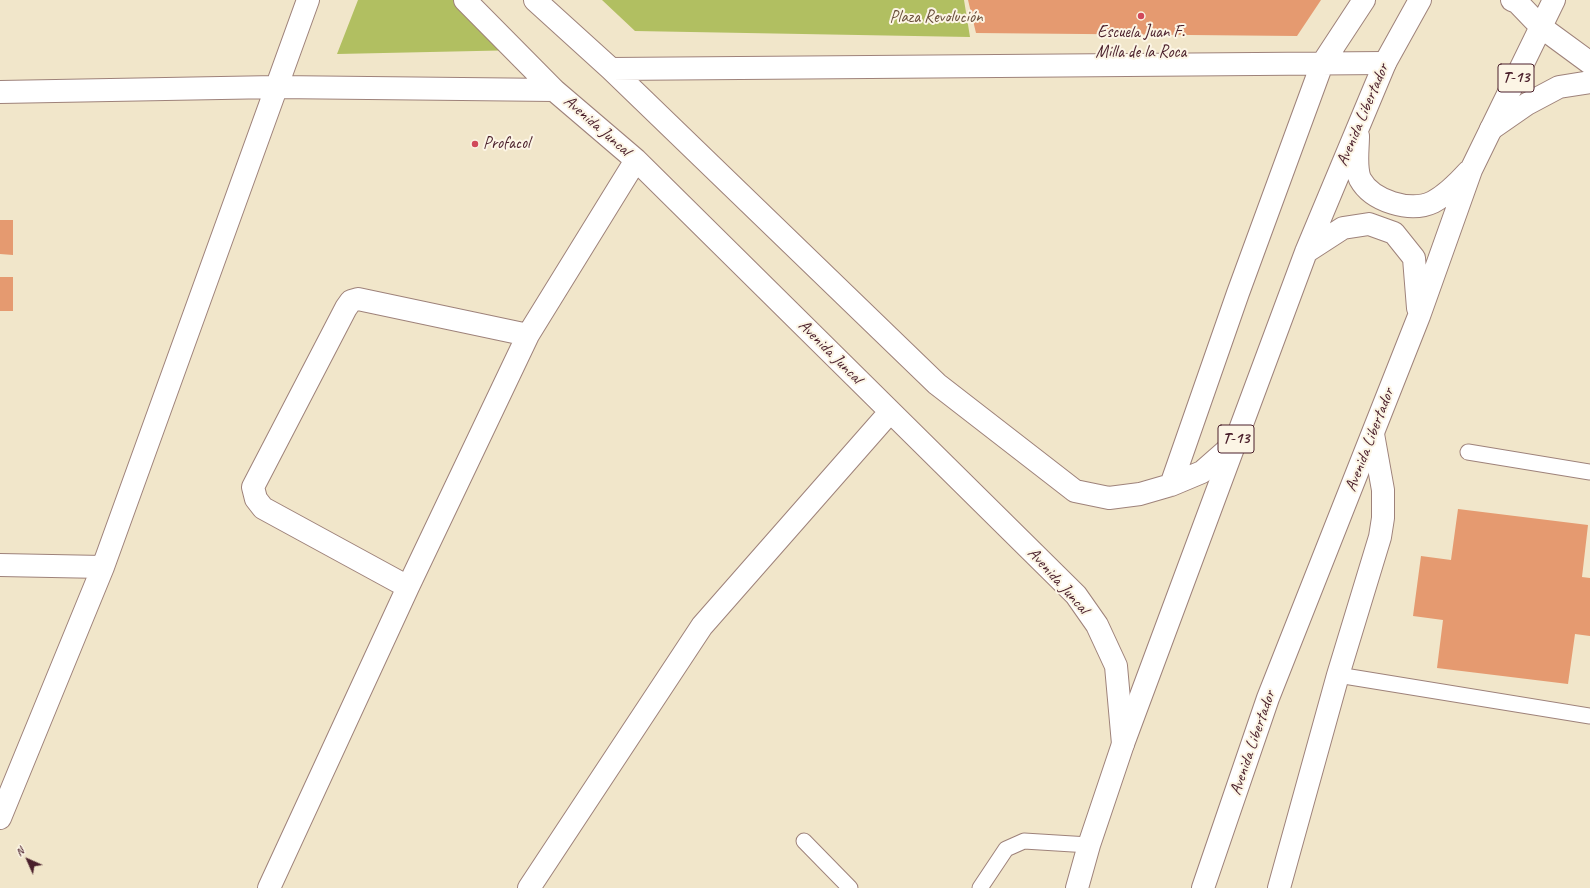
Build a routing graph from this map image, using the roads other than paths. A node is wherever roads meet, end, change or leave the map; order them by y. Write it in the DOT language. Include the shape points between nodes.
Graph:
graph roads {
  1 [pos="308,0"];
  2 [pos="465,0"];
  3 [pos="535,0"];
  4 [pos="1364,0"];
  5 [pos="1420,0"];
  6 [pos="1512,0"];
  7 [pos="1554,0"];
  8 [pos="1542,26"];
  9 [pos="1385,62"];
  10 [pos="1590,63"];
  11 [pos="1322,64"];
  12 [pos="611,69"];
  13 [pos="1590,82"];
  14 [pos="276,86"];
  15 [pos="554,90"];
  16 [pos="0,92"];
  17 [pos="1359,123"];
  18 [pos="1491,129"];
  19 [pos="636,160"];
  20 [pos="1471,170"];
  21 [pos="1306,252"];
  22 [pos="1419,316"];
  23 [pos="528,335"];
  24 [pos="890,412"];
  25 [pos="1373,434"];
  26 [pos="1235,443"];
  27 [pos="1468,452"];
  28 [pos="1590,472"];
  29 [pos="1172,485"];
  30 [pos="0,565"];
  31 [pos="103,567"];
  32 [pos="408,587"];
  33 [pos="1338,675"];
  34 [pos="1590,716"];
  35 [pos="1123,744"];
  36 [pos="0,818"];
  37 [pos="804,841"];
  38 [pos="1089,845"];
  39 [pos="269,888"];
  40 [pos="529,888"];
  41 [pos="850,888"];
  42 [pos="980,888"];
  43 [pos="1077,888"];
  44 [pos="1203,888"];
  45 [pos="1279,888"];
  1 -- 14 [label="main road"];
  2 -- 15 [label="main road, Avenida Juncal"];
  3 -- 12 [label="main road"];
  4 -- 11 [label="main road"];
  5 -- 9 [label="main road, Avenida Libertador / T-13"];
  6 -- 8 [label="main road"];
  7 -- 8 [label="main road, Avenida Libertador / T-13"];
  8 -- 10 [label="main road"];
  8 -- 18 [label="main road, Avenida Libertador / T-13"];
  9 -- 11 [label="main road"];
  9 -- 17 [label="main road, Avenida Libertador / T-13"];
  11 -- 12 [label="main road"];
  11 -- 29 [label="main road" via="1238,293"];
  12 -- 29 [label="main road" via="937,384 1075,491 1109,498 1140,494"];
  13 -- 18 [label="main road" via="1559,87 1527,104"];
  14 -- 15 [label="main road"];
  14 -- 16 [label="main road"];
  14 -- 31 [label="main road"];
  15 -- 19 [label="main road, Avenida Juncal"];
  17 -- 20 [label="main road, T-13" via="1357,165 1360,178 1380,199 1397,205 1415,206 1432,202"];
  17 -- 21 [label="main road, Avenida Libertador / T-13"];
  18 -- 20 [label="main road, Avenida Libertador / T-13"];
  19 -- 23 [label="main road"];
  19 -- 24 [label="main road, Avenida Juncal"];
  20 -- 22 [label="main road, Avenida Libertador / T-13"];
  21 -- 22 [label="main road, T-13" via="1343,228 1369,224 1394,233 1414,258"];
  21 -- 26 [label="main road, Avenida Libertador / T-13"];
  22 -- 25 [label="main road, Avenida Libertador / T-13"];
  23 -- 32 [label="main road"];
  23 -- 32 [label="main road" via="358,298 346,308 253,487 256,499 263,508"];
  24 -- 35 [label="main road, Avenida Juncal" via="1076,595 1097,625 1116,666"];
  24 -- 40 [label="main road" via="702,626"];
  25 -- 33 [label="main road" via="1383,490 1383,518 1380,537"];
  25 -- 44 [label="main road, Avenida Libertador / T-13" via="1268,698"];
  26 -- 29 [label="main road" via="1202,472"];
  26 -- 35 [label="main road, Avenida Libertador / T-13"];
  27 -- 28 [label="lane"];
  30 -- 31 [label="main road"];
  31 -- 36 [label="main road"];
  32 -- 39 [label="main road"];
  33 -- 34 [label="lane"];
  33 -- 45 [label="main road"];
  35 -- 38 [label="main road, Avenida Libertador / T-13"];
  37 -- 41 [label="lane"];
  38 -- 42 [label="lane" via="1024,841 1006,849"];
  38 -- 43 [label="main road, Avenida Libertador / T-13"];
}
